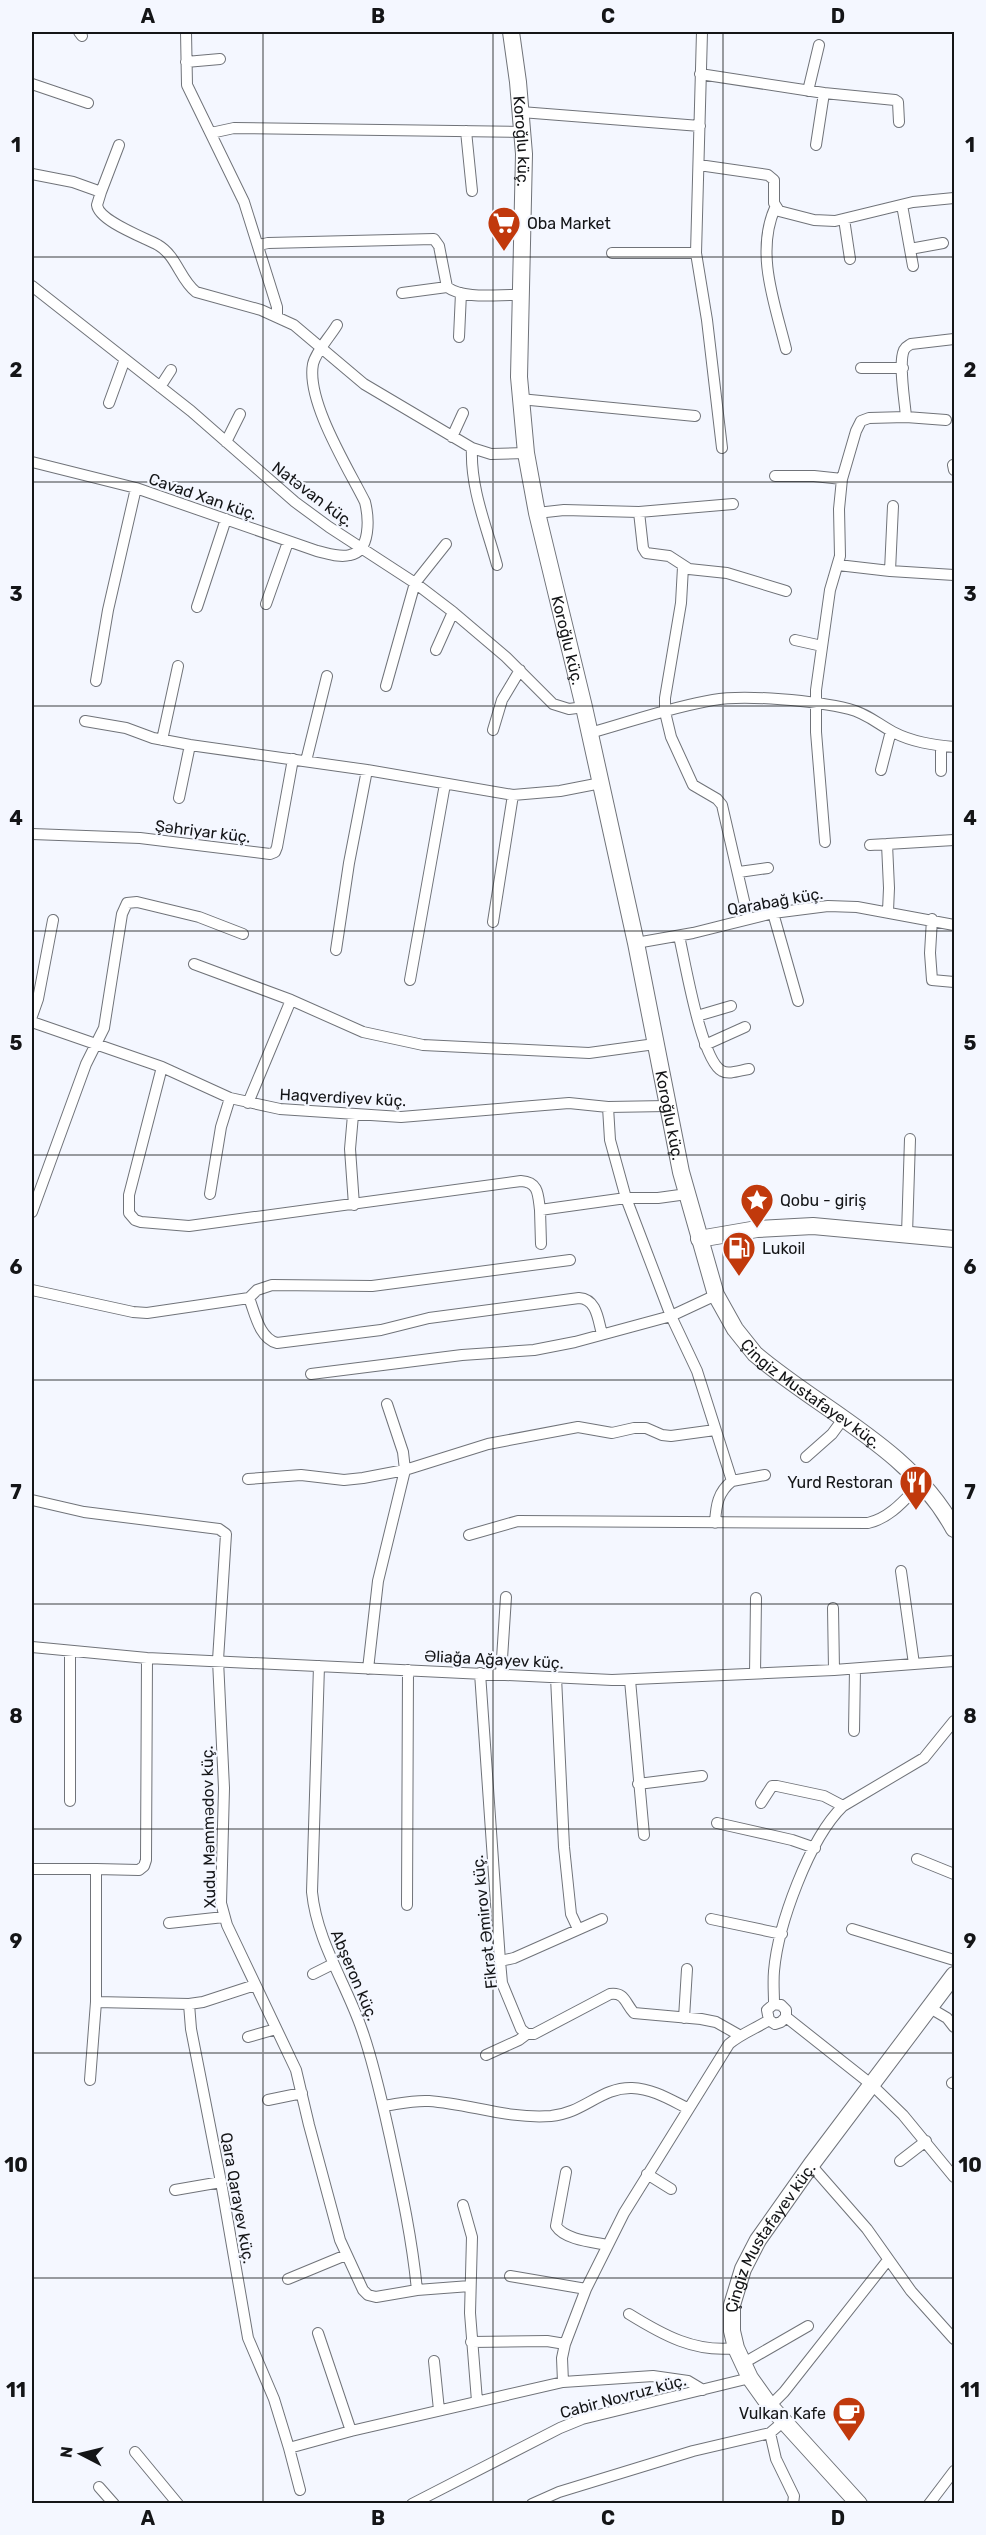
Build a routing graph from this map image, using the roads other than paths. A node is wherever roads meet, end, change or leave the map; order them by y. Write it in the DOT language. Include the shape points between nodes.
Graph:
graph roads {
  1 [pos="186,32"];
  2 [pos="511,32"];
  3 [pos="702,32"];
  4 [pos="819,45"];
  5 [pos="220,59"];
  6 [pos="186,62"];
  7 [pos="700,74"];
  8 [pos="32,84"];
  9 [pos="808,91"];
  10 [pos="824,93"];
  11 [pos="88,103"];
  12 [pos="521,112"];
  13 [pos="899,122"];
  14 [pos="700,126"];
  15 [pos="466,131"];
  16 [pos="523,132"];
  17 [pos="212,133"];
  18 [pos="119,144"];
  19 [pos="816,145"];
  20 [pos="699,165"];
  21 [pos="32,174"];
  22 [pos="472,191"];
  23 [pos="101,192"];
  24 [pos="954,198"];
  25 [pos="902,204"];
  26 [pos="775,208"];
  27 [pos="844,219"];
  28 [pos="943,243"];
  29 [pos="259,245"];
  30 [pos="910,249"];
  31 [pos="612,253"];
  32 [pos="696,253"];
  33 [pos="850,259"];
  34 [pos="913,266"];
  35 [pos="32,286"];
  36 [pos="447,287"];
  37 [pos="402,293"];
  38 [pos="461,293"];
  39 [pos="521,294"];
  40 [pos="277,316"];
  41 [pos="337,325"];
  42 [pos="459,337"];
  43 [pos="954,339"];
  44 [pos="786,349"];
  45 [pos="322,350"];
  46 [pos="125,359"];
  47 [pos="861,368"];
  48 [pos="903,368"];
  49 [pos="171,370"];
  50 [pos="160,387"];
  51 [pos="520,399"];
  52 [pos="109,403"];
  53 [pos="463,413"];
  54 [pos="240,414"];
  55 [pos="695,416"];
  56 [pos="906,417"];
  57 [pos="946,420"];
  58 [pos="452,436"];
  59 [pos="226,442"];
  60 [pos="472,448"];
  61 [pos="722,448"];
  62 [pos="526,453"];
  63 [pos="32,462"];
  64 [pos="775,476"];
  65 [pos="842,479"];
  66 [pos="136,489"];
  67 [pos="733,504"];
  68 [pos="893,506"];
  69 [pos="639,512"];
  70 [pos="537,513"];
  71 [pos="226,519"];
  72 [pos="288,542"];
  73 [pos="446,544"];
  74 [pos="362,549"];
  75 [pos="497,565"];
  76 [pos="838,565"];
  77 [pos="683,567"];
  78 [pos="890,572"];
  79 [pos="954,575"];
  80 [pos="415,583"];
  81 [pos="786,591"];
  82 [pos="267,604"];
  83 [pos="197,607"];
  84 [pos="453,612"];
  85 [pos="795,639"];
  86 [pos="822,646"];
  87 [pos="436,650"];
  88 [pos="178,666"];
  89 [pos="520,670"];
  90 [pos="327,676"];
  91 [pos="96,681"];
  92 [pos="386,686"];
  93 [pos="816,704"];
  94 [pos="584,707"];
  95 [pos="665,712"];
  96 [pos="85,721"];
  97 [pos="493,730"];
  98 [pos="891,731"];
  99 [pos="590,733"];
  100 [pos="162,740"];
  101 [pos="190,745"];
  102 [pos="941,746"];
  103 [pos="954,747"];
  104 [pos="292,759"];
  105 [pos="306,761"];
  106 [pos="367,770"];
  107 [pos="881,770"];
  108 [pos="941,771"];
  109 [pos="601,783"];
  110 [pos="445,784"];
  111 [pos="513,795"];
  112 [pos="179,798"];
  113 [pos="32,834"];
  114 [pos="954,840"];
  115 [pos="825,842"];
  116 [pos="887,844"];
  117 [pos="870,845"];
  118 [pos="768,868"];
  119 [pos="739,872"];
  120 [pos="888,911"];
  121 [pos="773,913"];
  122 [pos="748,918"];
  123 [pos="932,919"];
  124 [pos="53,920"];
  125 [pos="493,922"];
  126 [pos="954,925"];
  127 [pos="243,934"];
  128 [pos="679,936"];
  129 [pos="636,943"];
  130 [pos="336,950"];
  131 [pos="194,964"];
  132 [pos="410,980"];
  133 [pos="954,982"];
  134 [pos="291,1000"];
  135 [pos="798,1001"];
  136 [pos="731,1006"];
  137 [pos="32,1016"];
  138 [pos="697,1016"];
  139 [pos="32,1022"];
  140 [pos="745,1027"];
  141 [pos="655,1044"];
  142 [pos="705,1045"];
  143 [pos="97,1046"];
  144 [pos="162,1067"];
  145 [pos="749,1069"];
  146 [pos="230,1098"];
  147 [pos="248,1103"];
  148 [pos="667,1106"];
  149 [pos="609,1107"];
  150 [pos="353,1115"];
  151 [pos="910,1139"];
  152 [pos="210,1194"];
  153 [pos="687,1194"];
  154 [pos="626,1198"];
  155 [pos="354,1205"];
  156 [pos="540,1210"];
  157 [pos="32,1212"];
  158 [pos="907,1234"];
  159 [pos="699,1239"];
  160 [pos="954,1239"];
  161 [pos="542,1244"];
  162 [pos="570,1260"];
  163 [pos="32,1290"];
  164 [pos="716,1295"];
  165 [pos="249,1298"];
  166 [pos="671,1316"];
  167 [pos="602,1334"];
  168 [pos="311,1374"];
  169 [pos="387,1404"];
  170 [pos="843,1419"];
  171 [pos="715,1430"];
  172 [pos="806,1457"];
  173 [pos="405,1470"];
  174 [pos="765,1475"];
  175 [pos="248,1479"];
  176 [pos="732,1480"];
  177 [pos="922,1482"];
  178 [pos="32,1500"];
  179 [pos="715,1523"];
  180 [pos="954,1529"];
  181 [pos="469,1535"];
  182 [pos="901,1570"];
  183 [pos="506,1597"];
  184 [pos="756,1598"];
  185 [pos="833,1608"];
  186 [pos="32,1647"];
  187 [pos="70,1651"];
  188 [pos="147,1659"];
  189 [pos="218,1660"];
  190 [pos="954,1661"];
  191 [pos="914,1664"];
  192 [pos="319,1666"];
  193 [pos="368,1669"];
  194 [pos="855,1669"];
  195 [pos="834,1670"];
  196 [pos="408,1671"];
  197 [pos="480,1673"];
  198 [pos="501,1674"];
  199 [pos="755,1674"];
  200 [pos="556,1677"];
  201 [pos="630,1680"];
  202 [pos="954,1721"];
  203 [pos="854,1731"];
  204 [pos="702,1776"];
  205 [pos="638,1784"];
  206 [pos="70,1801"];
  207 [pos="761,1803"];
  208 [pos="843,1806"];
  209 [pos="717,1823"];
  210 [pos="644,1835"];
  211 [pos="815,1848"];
  212 [pos="917,1859"];
  213 [pos="32,1869"];
  214 [pos="96,1869"];
  215 [pos="954,1874"];
  216 [pos="407,1905"];
  217 [pos="224,1917"];
  218 [pos="602,1919"];
  219 [pos="711,1919"];
  220 [pos="169,1923"];
  221 [pos="578,1929"];
  222 [pos="852,1929"];
  223 [pos="782,1934"];
  224 [pos="954,1960"];
  225 [pos="500,1961"];
  226 [pos="333,1964"];
  227 [pos="687,1969"];
  228 [pos="313,1974"];
  229 [pos="954,1975"];
  230 [pos="255,1985"];
  231 [pos="96,2002"];
  232 [pos="189,2004"];
  233 [pos="774,2004"];
  234 [pos="930,2008"];
  235 [pos="786,2017"];
  236 [pos="684,2018"];
  237 [pos="769,2020"];
  238 [pos="954,2027"];
  239 [pos="276,2029"];
  240 [pos="527,2034"];
  241 [pos="739,2035"];
  242 [pos="248,2037"];
  243 [pos="486,2055"];
  244 [pos="90,2080"];
  245 [pos="872,2085"];
  246 [pos="302,2093"];
  247 [pos="268,2100"];
  248 [pos="383,2106"];
  249 [pos="687,2108"];
  250 [pos="926,2141"];
  251 [pos="900,2161"];
  252 [pos="811,2165"];
  253 [pos="566,2172"];
  254 [pos="647,2174"];
  255 [pos="954,2177"];
  256 [pos="221,2182"];
  257 [pos="671,2189"];
  258 [pos="175,2190"];
  259 [pos="463,2205"];
  260 [pos="608,2245"];
  261 [pos="346,2255"];
  262 [pos="888,2260"];
  263 [pos="510,2276"];
  264 [pos="288,2279"];
  265 [pos="470,2286"];
  266 [pos="586,2289"];
  267 [pos="417,2290"];
  268 [pos="628,2314"];
  269 [pos="808,2326"];
  270 [pos="318,2333"];
  271 [pos="954,2339"];
  272 [pos="471,2342"];
  273 [pos="565,2344"];
  274 [pos="736,2348"];
  275 [pos="434,2361"];
  276 [pos="746,2371"];
  277 [pos="563,2382"];
  278 [pos="703,2390"];
  279 [pos="477,2402"];
  280 [pos="770,2406"];
  281 [pos="439,2410"];
  282 [pos="783,2421"];
  283 [pos="351,2431"];
  284 [pos="770,2433"];
  285 [pos="289,2448"];
  286 [pos="135,2452"];
  287 [pos="954,2471"];
  288 [pos="99,2487"];
  289 [pos="300,2490"];
  290 [pos="114,2504"];
  291 [pos="178,2504"];
  292 [pos="412,2504"];
  293 [pos="532,2504"];
  294 [pos="792,2504"];
  295 [pos="859,2504"];
  296 [pos="929,2504"];
  1 -- 6 [label="street"];
  2 -- 12 [label="street, Koroğlu küç."];
  3 -- 7 [label="street"];
  4 -- 9 [label="street"];
  5 -- 6 [label="street"];
  6 -- 17 [label="street" via="187,85"];
  7 -- 9 [label="street"];
  7 -- 14 [label="street"];
  8 -- 11 [label="street"];
  9 -- 10 [label="street"];
  10 -- 13 [label="street" via="895,100"];
  10 -- 19 [label="street"];
  12 -- 14 [label="street"];
  12 -- 16 [label="street, Koroğlu küç."];
  14 -- 20 [label="street"];
  15 -- 16 [label="street"];
  15 -- 17 [label="street" via="234,128"];
  15 -- 22 [label="street"];
  16 -- 39 [label="street, Koroğlu küç."];
  17 -- 29 [label="street"];
  18 -- 23 [label="street"];
  20 -- 26 [label="street" via="768,175 776,188"];
  20 -- 32 [label="street"];
  21 -- 23 [label="street"];
  23 -- 40 [label="street" via="97,205 102,216 167,252 190,288"];
  24 -- 25 [label="street"];
  25 -- 27 [label="street"];
  25 -- 30 [label="street"];
  26 -- 27 [label="street" via="814,220"];
  26 -- 44 [label="street" via="766,259"];
  27 -- 33 [label="street"];
  28 -- 30 [label="street"];
  29 -- 36 [label="street" via="435,238"];
  29 -- 40 [label="street"];
  30 -- 34 [label="street"];
  31 -- 32 [label="street"];
  32 -- 61 [label="street"];
  35 -- 46 [label="street, Natəvan küç."];
  36 -- 37 [label="street"];
  36 -- 38 [label="street"];
  38 -- 39 [label="street"];
  38 -- 42 [label="street"];
  39 -- 51 [label="street, Koroğlu küç."];
  40 -- 45 [label="street"];
  41 -- 45 [label="street"];
  43 -- 48 [label="street" via="911,344 903,352"];
  45 -- 58 [label="street" via="364,384"];
  45 -- 74 [label="street" via="313,366 318,408 365,502 367,532"];
  46 -- 50 [label="street, Natəvan küç."];
  46 -- 52 [label="street"];
  47 -- 48 [label="street"];
  48 -- 56 [label="street"];
  49 -- 50 [label="street"];
  50 -- 59 [label="street, Natəvan küç."];
  51 -- 55 [label="street"];
  51 -- 62 [label="street, Koroğlu küç."];
  53 -- 58 [label="street"];
  54 -- 59 [label="street"];
  56 -- 57 [label="street"];
  56 -- 65 [label="street" via="861,421"];
  58 -- 60 [label="street"];
  59 -- 74 [label="street, Natəvan küç." via="295,502"];
  60 -- 62 [label="street" via="490,454"];
  60 -- 75 [label="street" via="477,494"];
  62 -- 70 [label="street, Koroğlu küç."];
  63 -- 66 [label="street, Cavad Xan küç."];
  64 -- 65 [label="street"];
  65 -- 76 [label="street"];
  66 -- 71 [label="street, Cavad Xan küç."];
  66 -- 91 [label="street"];
  67 -- 69 [label="street"];
  68 -- 78 [label="street"];
  69 -- 70 [label="street"];
  69 -- 77 [label="street" via="646,553 669,556"];
  70 -- 94 [label="street, Koroğlu küç."];
  71 -- 72 [label="street, Cavad Xan küç."];
  71 -- 83 [label="street"];
  72 -- 74 [label="street, Cavad Xan küç." via="340,556"];
  72 -- 82 [label="street"];
  73 -- 80 [label="street"];
  74 -- 80 [label="street, Natəvan küç."];
  76 -- 78 [label="street"];
  76 -- 86 [label="street" via="830,590"];
  77 -- 81 [label="street" via="728,573"];
  77 -- 95 [label="street"];
  78 -- 79 [label="street"];
  80 -- 84 [label="street, Natəvan küç."];
  80 -- 92 [label="street"];
  84 -- 87 [label="street"];
  84 -- 89 [label="street, Natəvan küç."];
  85 -- 86 [label="street"];
  86 -- 93 [label="street"];
  88 -- 100 [label="street"];
  89 -- 94 [label="street, Natəvan küç." via="554,704 569,709"];
  89 -- 97 [label="street" via="502,700"];
  90 -- 105 [label="street"];
  93 -- 95 [label="street" via="729,698"];
  93 -- 98 [label="street" via="859,712"];
  93 -- 115 [label="street"];
  94 -- 99 [label="street, Koroğlu küç."];
  95 -- 99 [label="street"];
  95 -- 119 [label="street" via="671,737 693,785 722,805"];
  96 -- 100 [label="street" via="126,728"];
  98 -- 102 [label="street"];
  98 -- 107 [label="street"];
  99 -- 109 [label="street, Koroğlu küç."];
  100 -- 101 [label="street"];
  101 -- 104 [label="street"];
  101 -- 112 [label="street"];
  102 -- 103 [label="street"];
  102 -- 108 [label="street"];
  104 -- 105 [label="street"];
  104 -- 113 [label="street, Şəhriyar küç." via="278,847 270,854 140,838"];
  105 -- 106 [label="street"];
  106 -- 110 [label="street"];
  106 -- 130 [label="street"];
  109 -- 111 [label="street"];
  109 -- 129 [label="street, Koroğlu küç."];
  110 -- 111 [label="street"];
  110 -- 132 [label="street"];
  111 -- 125 [label="street"];
  114 -- 116 [label="street"];
  116 -- 117 [label="street"];
  116 -- 120 [label="street"];
  118 -- 119 [label="street"];
  119 -- 122 [label="street"];
  120 -- 121 [label="street, Qarabağ küç." via="828,906"];
  120 -- 123 [label="street, Qarabağ küç."];
  121 -- 122 [label="street, Qarabağ küç."];
  121 -- 135 [label="street"];
  122 -- 128 [label="street, Qarabağ küç."];
  123 -- 126 [label="street, Qarabağ küç."];
  123 -- 133 [label="street" via="932,980"];
  124 -- 137 [label="street"];
  127 -- 143 [label="street" via="199,917 127,903 104,1028"];
  128 -- 129 [label="street, Qarabağ küç."];
  128 -- 138 [label="street"];
  129 -- 141 [label="street, Koroğlu küç."];
  131 -- 134 [label="street"];
  134 -- 141 [label="street" via="363,1032 423,1045 589,1053"];
  134 -- 147 [label="street"];
  136 -- 138 [label="street"];
  138 -- 142 [label="street"];
  139 -- 143 [label="street, Haqverdiyev küç."];
  140 -- 142 [label="street"];
  141 -- 148 [label="street, Koroğlu küç."];
  142 -- 145 [label="street" via="721,1071"];
  143 -- 144 [label="street, Haqverdiyev küç."];
  143 -- 157 [label="street" via="86,1064"];
  144 -- 146 [label="street, Haqverdiyev küç."];
  144 -- 155 [label="street" via="129,1195 129,1213 135,1220 189,1226"];
  146 -- 147 [label="street, Haqverdiyev küç."];
  146 -- 152 [label="street"];
  147 -- 150 [label="street, Haqverdiyev küç."];
  148 -- 149 [label="street, Haqverdiyev küç."];
  148 -- 153 [label="street, Koroğlu küç."];
  149 -- 150 [label="street, Haqverdiyev küç." via="569,1103 428,1116"];
  149 -- 154 [label="street" via="610,1140"];
  150 -- 155 [label="street" via="350,1149"];
  151 -- 158 [label="street"];
  153 -- 154 [label="street"];
  153 -- 159 [label="street, Koroğlu küç."];
  154 -- 156 [label="street"];
  154 -- 166 [label="street"];
  155 -- 156 [label="street" via="521,1181 536,1187"];
  156 -- 161 [label="street"];
  158 -- 159 [label="street" via="813,1226 757,1229"];
  158 -- 160 [label="street"];
  159 -- 164 [label="street, Çingiz Mustafayev küç."];
  162 -- 165 [label="street" via="372,1286 272,1285 257,1290"];
  163 -- 165 [label="street" via="140,1312"];
  164 -- 166 [label="street"];
  164 -- 170 [label="street, Çingiz Mustafayev küç." via="755,1354"];
  165 -- 167 [label="street" via="261,1330 277,1343 579,1298 592,1303"];
  166 -- 167 [label="street"];
  166 -- 171 [label="street" via="697,1371"];
  167 -- 168 [label="street" via="534,1350"];
  169 -- 173 [label="street"];
  170 -- 172 [label="street"];
  170 -- 177 [label="street, Çingiz Mustafayev küç."];
  171 -- 173 [label="street" via="671,1436 646,1428 612,1433 578,1427 488,1444"];
  171 -- 176 [label="street"];
  173 -- 175 [label="street" via="344,1480 301,1474"];
  173 -- 193 [label="street" via="378,1581"];
  174 -- 176 [label="street"];
  176 -- 179 [label="street" via="716,1503"];
  177 -- 179 [label="street" via="880,1521"];
  177 -- 180 [label="street, Çingiz Mustafayev küç." via="938,1500"];
  178 -- 189 [label="street, Xudu Məmmədov küç." via="84,1512 223,1530 227,1542"];
  179 -- 181 [label="street" via="518,1521"];
  182 -- 191 [label="street"];
  183 -- 198 [label="street"];
  184 -- 199 [label="street"];
  185 -- 195 [label="street"];
  186 -- 187 [label="street, Əliağa Ağayev küç."];
  187 -- 188 [label="street, Əliağa Ağayev küç."];
  187 -- 206 [label="street"];
  188 -- 189 [label="street, Əliağa Ağayev küç."];
  188 -- 214 [label="street" via="146,1860 139,1870"];
  189 -- 192 [label="street, Əliağa Ağayev küç."];
  189 -- 217 [label="street, Xudu Məmmədov küç." via="224,1788"];
  190 -- 191 [label="street, Əliağa Ağayev küç."];
  191 -- 194 [label="street, Əliağa Ağayev küç."];
  192 -- 193 [label="street, Əliağa Ağayev küç."];
  192 -- 226 [label="street, Abşeron küç." via="312,1893 317,1923"];
  193 -- 196 [label="street, Əliağa Ağayev küç."];
  194 -- 195 [label="street, Əliağa Ağayev küç."];
  194 -- 203 [label="street"];
  195 -- 199 [label="street, Əliağa Ağayev küç."];
  196 -- 197 [label="street, Əliağa Ağayev küç."];
  196 -- 216 [label="street"];
  197 -- 198 [label="street, Əliağa Ağayev küç."];
  197 -- 225 [label="street, Fikrət Əmirov küç."];
  198 -- 200 [label="street, Əliağa Ağayev küç."];
  199 -- 201 [label="street, Əliağa Ağayev küç."];
  200 -- 201 [label="street, Əliağa Ağayev küç."];
  200 -- 221 [label="street" via="564,1847 572,1914"];
  201 -- 205 [label="street"];
  202 -- 208 [label="street" via="924,1758"];
  204 -- 205 [label="street"];
  205 -- 210 [label="street"];
  207 -- 208 [label="street" via="767,1790 777,1786 824,1796"];
  208 -- 211 [label="street"];
  209 -- 211 [label="street"];
  211 -- 223 [label="street" via="795,1891"];
  212 -- 215 [label="street"];
  213 -- 214 [label="street"];
  214 -- 231 [label="street"];
  217 -- 220 [label="street"];
  217 -- 230 [label="street, Xudu Məmmədov küç."];
  218 -- 221 [label="street"];
  219 -- 223 [label="street"];
  221 -- 225 [label="street"];
  222 -- 224 [label="street"];
  223 -- 233 [label="street" via="774,1973"];
  225 -- 240 [label="street, Fikrət Əmirov küç." via="505,1992"];
  226 -- 228 [label="street"];
  226 -- 248 [label="street, Abşeron küç." via="362,2030"];
  227 -- 236 [label="street"];
  229 -- 234 [label="street, Çingiz Mustafayev küç."];
  230 -- 232 [label="street"];
  230 -- 239 [label="street, Xudu Məmmədov küç."];
  231 -- 232 [label="street"];
  231 -- 244 [label="street"];
  232 -- 256 [label="street, Qara Qarayev küç."];
  233 -- 235 [label="street" via="784,2007"];
  233 -- 237 [label="street" via="767,2010"];
  234 -- 238 [label="street"];
  234 -- 245 [label="street, Çingiz Mustafayev küç."];
  235 -- 237 [label="street" via="778,2024"];
  235 -- 245 [label="street"];
  236 -- 240 [label="street" via="634,2013 617,1993"];
  236 -- 241 [label="street" via="716,2022"];
  237 -- 241 [label="street"];
  239 -- 242 [label="street"];
  239 -- 246 [label="street, Xudu Məmmədov küç." via="296,2070"];
  240 -- 243 [label="street"];
  241 -- 249 [label="street"];
  245 -- 250 [label="street"];
  245 -- 252 [label="street, Çingiz Mustafayev küç."];
  246 -- 247 [label="street"];
  246 -- 261 [label="street, Xudu Məmmədov küç."];
  248 -- 249 [label="street" via="426,2101 496,2114 550,2116 574,2112 609,2092 628,2088 652,2091"];
  248 -- 267 [label="street, Abşeron küç." via="412,2238"];
  249 -- 254 [label="street"];
  250 -- 251 [label="street"];
  250 -- 255 [label="street"];
  252 -- 262 [label="street"];
  252 -- 274 [label="street, Çingiz Mustafayev küç." via="758,2240 743,2269 732,2305"];
  253 -- 260 [label="street" via="556,2226 566,2235"];
  254 -- 257 [label="street"];
  254 -- 260 [label="street"];
  256 -- 258 [label="street"];
  256 -- 285 [label="street, Qara Qarayev küç." via="248,2338 274,2398"];
  259 -- 265 [label="street" via="472,2237"];
  260 -- 266 [label="street"];
  261 -- 264 [label="street"];
  261 -- 267 [label="street, Xudu Məmmədov küç." via="368,2295"];
  262 -- 271 [label="street"];
  262 -- 280 [label="street"];
  263 -- 266 [label="street"];
  265 -- 267 [label="street, Xudu Məmmədov küç."];
  265 -- 272 [label="street"];
  266 -- 273 [label="street"];
  268 -- 274 [label="street" via="685,2343 719,2350"];
  269 -- 276 [label="street, Cabir Novruz küç."];
  270 -- 283 [label="street"];
  272 -- 273 [label="street"];
  272 -- 279 [label="street"];
  273 -- 277 [label="street"];
  274 -- 276 [label="street, Çingiz Mustafayev küç."];
  275 -- 281 [label="street"];
  276 -- 278 [label="street, Cabir Novruz küç."];
  276 -- 280 [label="street, Çingiz Mustafayev küç."];
  277 -- 278 [label="street" via="653,2376 688,2381"];
  277 -- 279 [label="street"];
  278 -- 292 [label="street, Cabir Novruz küç." via="582,2419"];
  279 -- 281 [label="street"];
  280 -- 282 [label="street, Çingiz Mustafayev küç."];
  281 -- 283 [label="street"];
  282 -- 284 [label="street"];
  282 -- 295 [label="street, Çingiz Mustafayev küç."];
  283 -- 285 [label="street"];
  284 -- 293 [label="street" via="693,2451"];
  284 -- 294 [label="street" via="776,2459 794,2496"];
  285 -- 289 [label="street, Qara Qarayev küç."];
  286 -- 291 [label="street"];
  287 -- 296 [label="street"];
  288 -- 290 [label="street"];
}
